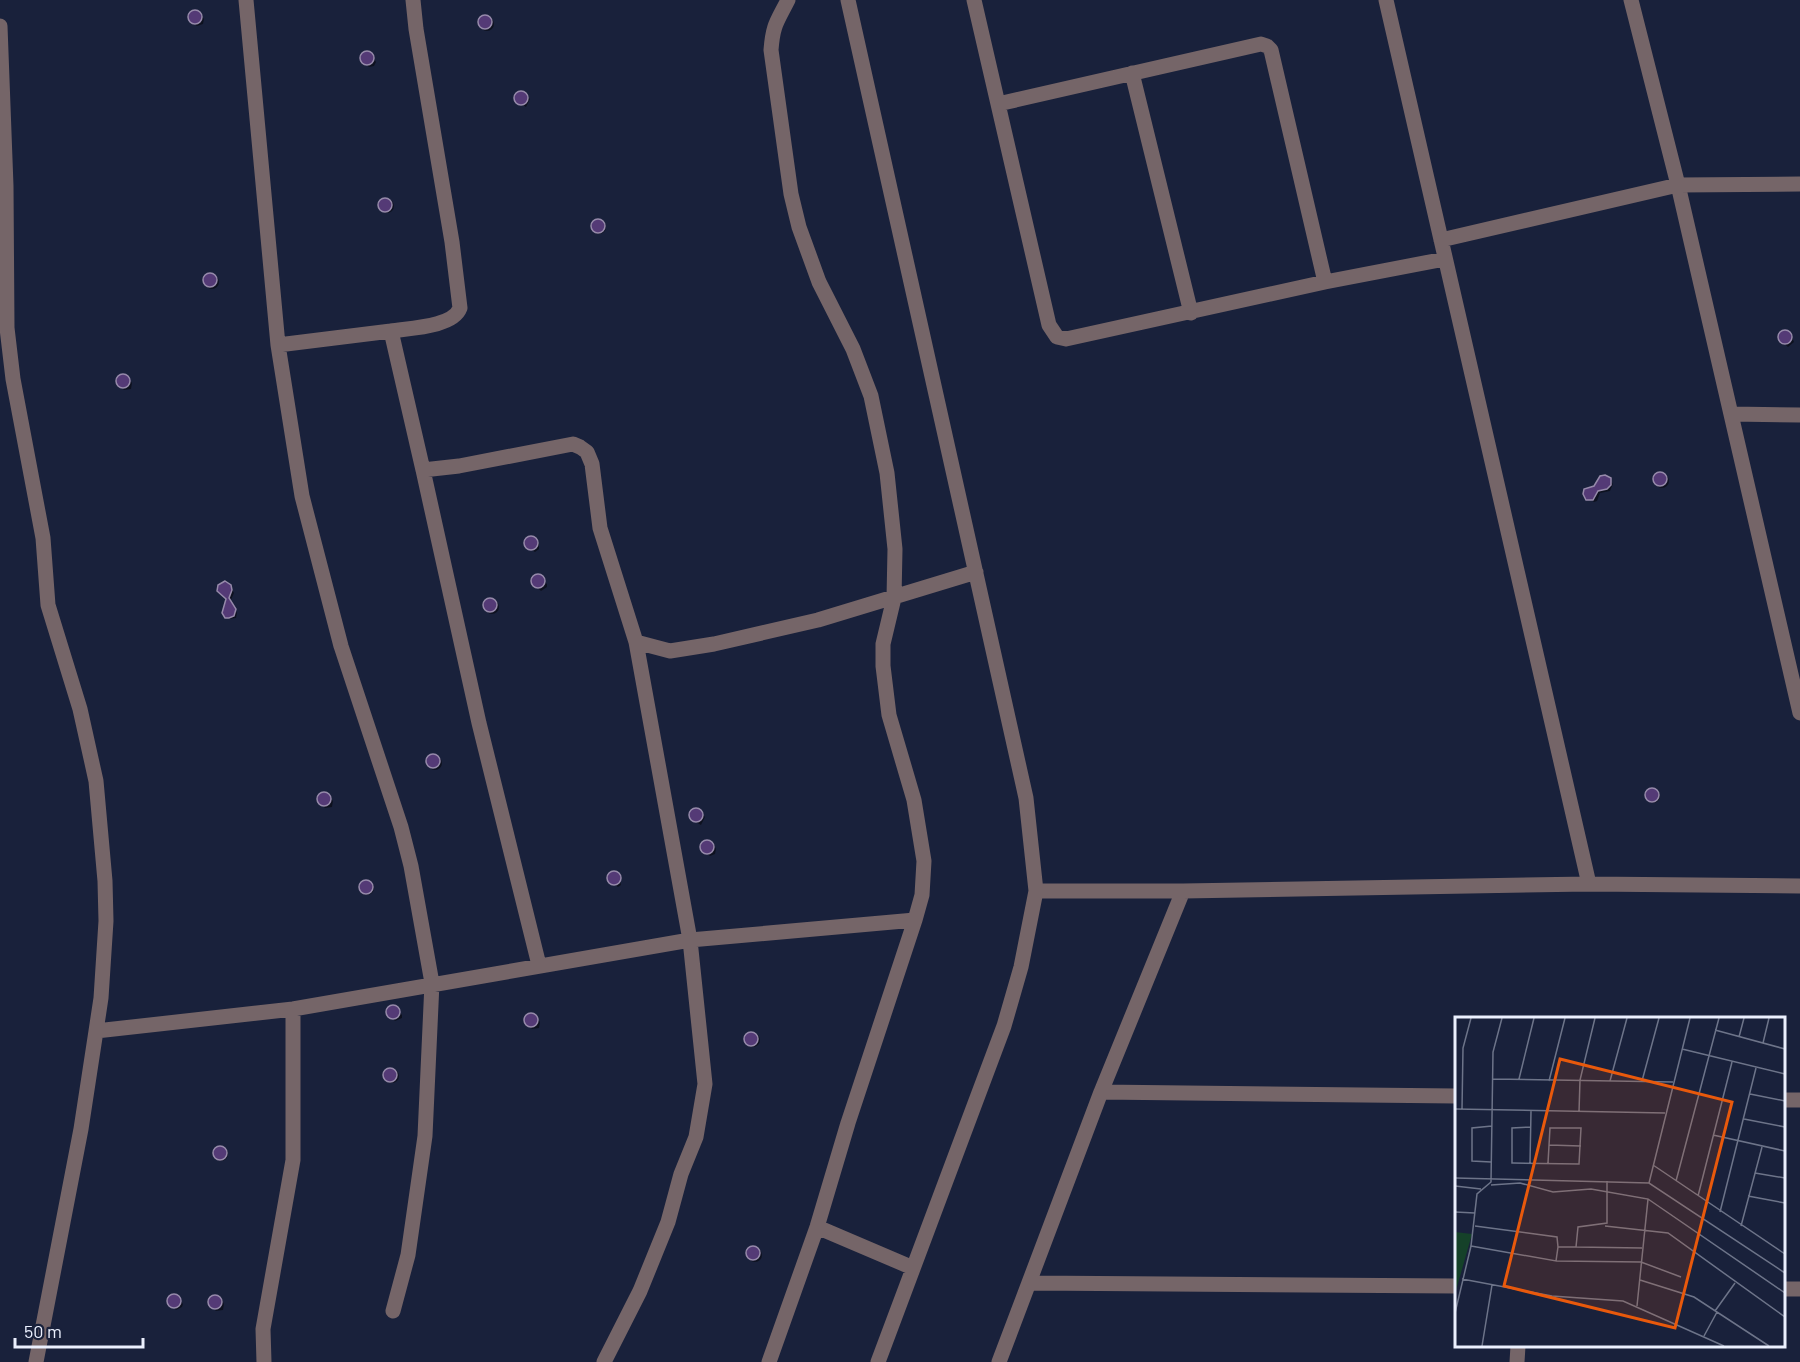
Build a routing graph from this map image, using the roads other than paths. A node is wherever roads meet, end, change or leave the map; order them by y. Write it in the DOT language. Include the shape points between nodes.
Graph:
graph roads {
  1 [pos="246,0"];
  2 [pos="413,0"];
  3 [pos="788,0"];
  4 [pos="848,0"];
  5 [pos="975,0"];
  6 [pos="1386,0"];
  7 [pos="1631,0"];
  8 [pos="0,26"];
  9 [pos="1132,73"];
  10 [pos="998,104"];
  11 [pos="1800,184"];
  12 [pos="1678,185"];
  13 [pos="1441,240"];
  14 [pos="1445,259"];
  15 [pos="1325,282"];
  16 [pos="1191,313"];
  17 [pos="391,331"];
  18 [pos="278,345"];
  19 [pos="1731,414"];
  20 [pos="1800,415"];
  21 [pos="423,470"];
  22 [pos="976,572"];
  23 [pos="894,598"];
  24 [pos="636,642"];
  25 [pos="1793,650"];
  26 [pos="1800,712"];
  27 [pos="1589,884"];
  28 [pos="1800,886"];
  29 [pos="1036,891"];
  30 [pos="1183,891"];
  31 [pos="915,920"];
  32 [pos="690,940"];
  33 [pos="539,965"];
  34 [pos="432,983"];
  35 [pos="293,1009"];
  36 [pos="96,1031"];
  37 [pos="1101,1092"];
  38 [pos="1455,1096"];
  39 [pos="817,1227"];
  40 [pos="913,1268"];
  41 [pos="1030,1283"];
  42 [pos="1455,1286"];
  43 [pos="393,1311"];
  44 [pos="1518,1347"];
  45 [pos="36,1362"];
  46 [pos="264,1362"];
  47 [pos="604,1362"];
  48 [pos="769,1362"];
  49 [pos="878,1362"];
  50 [pos="999,1362"];
  51 [pos="1517,1362"];
  1 -- 18 [label="street"];
  2 -- 17 [label="street" via="460,308 448,321"];
  3 -- 23 [label="street" via="772,31 771,50 791,194 819,282 853,349 871,396 887,473 895,549"];
  4 -- 22 [label="street"];
  5 -- 10 [label="street"];
  6 -- 13 [label="street"];
  7 -- 12 [label="street"];
  8 -- 36 [label="street" via="8,328 13,380 43,538 48,605 80,709 96,781 102,835 106,921"];
  9 -- 10 [label="street"];
  9 -- 15 [label="street" via="1261,44 1271,50"];
  9 -- 16 [label="street"];
  10 -- 16 [label="street" via="1052,332 1066,339"];
  11 -- 12 [label="street"];
  12 -- 13 [label="street"];
  12 -- 19 [label="street"];
  13 -- 14 [label="street"];
  14 -- 15 [label="street"];
  14 -- 27 [label="street"];
  15 -- 16 [label="street"];
  17 -- 18 [label="street"];
  17 -- 21 [label="street"];
  18 -- 34 [label="street" via="302,496 341,645 401,827"];
  19 -- 20 [label="street"];
  19 -- 25 [label="street"];
  21 -- 24 [label="street" via="573,444 580,447 591,464 600,528"];
  21 -- 33 [label="street" via="479,723"];
  22 -- 23 [label="street"];
  22 -- 29 [label="street" via="1026,798"];
  23 -- 24 [label="street" via="818,620 670,651"];
  23 -- 31 [label="street" via="883,644 883,666 889,715 914,800 924,861 922,895"];
  24 -- 32 [label="street"];
  25 -- 26 [label="street"];
  27 -- 28 [label="street"];
  27 -- 30 [label="street"];
  29 -- 30 [label="street"];
  29 -- 40 [label="street" via="1004,1026"];
  30 -- 37 [label="street"];
  31 -- 32 [label="street"];
  31 -- 39 [label="street"];
  32 -- 33 [label="street"];
  32 -- 47 [label="street" via="704,1074 699,1128 658,1249"];
  33 -- 34 [label="street"];
  34 -- 35 [label="street"];
  34 -- 43 [label="street" via="425,1136 408,1255"];
  35 -- 36 [label="street"];
  35 -- 46 [label="street" via="293,1160 263,1329"];
  36 -- 45 [label="street"];
  37 -- 38 [label="street"];
  37 -- 41 [label="street"];
  39 -- 40 [label="street"];
  39 -- 48 [label="street"];
  40 -- 49 [label="street"];
  41 -- 42 [label="street"];
  41 -- 50 [label="street"];
  44 -- 51 [label="street"];
}
